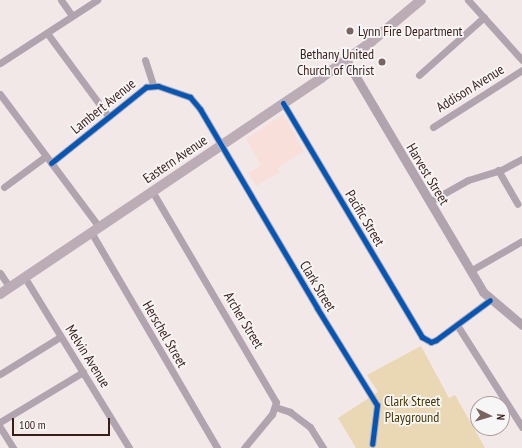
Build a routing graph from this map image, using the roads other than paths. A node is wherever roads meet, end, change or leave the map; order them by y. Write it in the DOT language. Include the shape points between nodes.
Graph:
graph roads {
  1 [pos="61,0"];
  2 [pos="97,0"];
  3 [pos="421,0"];
  4 [pos="468,0"];
  5 [pos="72,16"];
  6 [pos="484,17"];
  7 [pos="47,32"];
  8 [pos="145,60"];
  9 [pos="346,60"];
  10 [pos="522,60"];
  11 [pos="0,63"];
  12 [pos="522,70"];
  13 [pos="419,75"];
  14 [pos="153,85"];
  15 [pos="0,94"];
  16 [pos="283,103"];
  17 [pos="109,117"];
  18 [pos="433,127"];
  19 [pos="220,145"];
  20 [pos="46,156"];
  21 [pos="522,159"];
  22 [pos="51,163"];
  23 [pos="498,170"];
  24 [pos="4,188"];
  25 [pos="152,191"];
  26 [pos="429,202"];
  27 [pos="518,204"];
  28 [pos="95,230"];
  29 [pos="522,241"];
  30 [pos="470,271"];
  31 [pos="0,273"];
  32 [pos="25,278"];
  33 [pos="10,288"];
  34 [pos="0,294"];
  35 [pos="490,300"];
  36 [pos="457,325"];
  37 [pos="522,325"];
  38 [pos="60,337"];
  39 [pos="83,372"];
  40 [pos="0,374"];
  41 [pos="275,408"];
  42 [pos="0,422"];
  43 [pos="0,427"];
  44 [pos="522,427"];
  45 [pos="372,444"];
  46 [pos="13,448"];
  47 [pos="129,448"];
  48 [pos="216,448"];
  49 [pos="244,448"];
  50 [pos="323,448"];
  1 -- 5 [label="street"];
  2 -- 5 [label="street"];
  3 -- 9 [label="main road, Eastern Avenue"];
  4 -- 6 [label="street"];
  5 -- 7 [label="street"];
  6 -- 10 [label="street"];
  6 -- 13 [label="street"];
  7 -- 11 [label="street"];
  7 -- 17 [label="street"];
  8 -- 14 [label="street"];
  9 -- 16 [label="main road, Eastern Avenue"];
  9 -- 26 [label="street, Harvest Street"];
  12 -- 18 [label="street, Addison Avenue"];
  14 -- 17 [label="street, Lambert Avenue" via="140,91"];
  14 -- 19 [label="street, Lambert Avenue" via="183,93 196,103"];
  15 -- 20 [label="street, Herschel Street"];
  16 -- 19 [label="main road, Eastern Avenue"];
  16 -- 36 [label="street, Pacific Street" via="420,333 431,342"];
  17 -- 22 [label="street, Lambert Avenue"];
  19 -- 25 [label="main road, Eastern Avenue"];
  19 -- 45 [label="street, Clark Street" via="378,405"];
  20 -- 22 [label="street, Herschel Street"];
  20 -- 24 [label="street"];
  21 -- 23 [label="street"];
  22 -- 28 [label="street, Herschel Street"];
  23 -- 26 [label="street" via="468,180"];
  23 -- 27 [label="street"];
  25 -- 28 [label="main road, Eastern Avenue"];
  25 -- 41 [label="street, Archer Street" via="273,395"];
  26 -- 30 [label="street, Harvest Street"];
  28 -- 32 [label="main road, Eastern Avenue"];
  28 -- 48 [label="street, Herschel Street"];
  29 -- 30 [label="street"];
  30 -- 35 [label="street, Harvest Street"];
  31 -- 33 [label="street"];
  32 -- 33 [label="main road, Eastern Avenue"];
  32 -- 38 [label="street, Melvin Avenue"];
  33 -- 34 [label="main road, Eastern Avenue"];
  35 -- 36 [label="street"];
  35 -- 37 [label="street, Harvest Street"];
  36 -- 44 [label="street"];
  38 -- 39 [label="street, Melvin Avenue"];
  38 -- 40 [label="street"];
  39 -- 42 [label="street"];
  39 -- 47 [label="street, Melvin Avenue"];
  41 -- 49 [label="street"];
  41 -- 50 [label="street" via="290,412 310,427"];
  43 -- 46 [label="street"];
}
